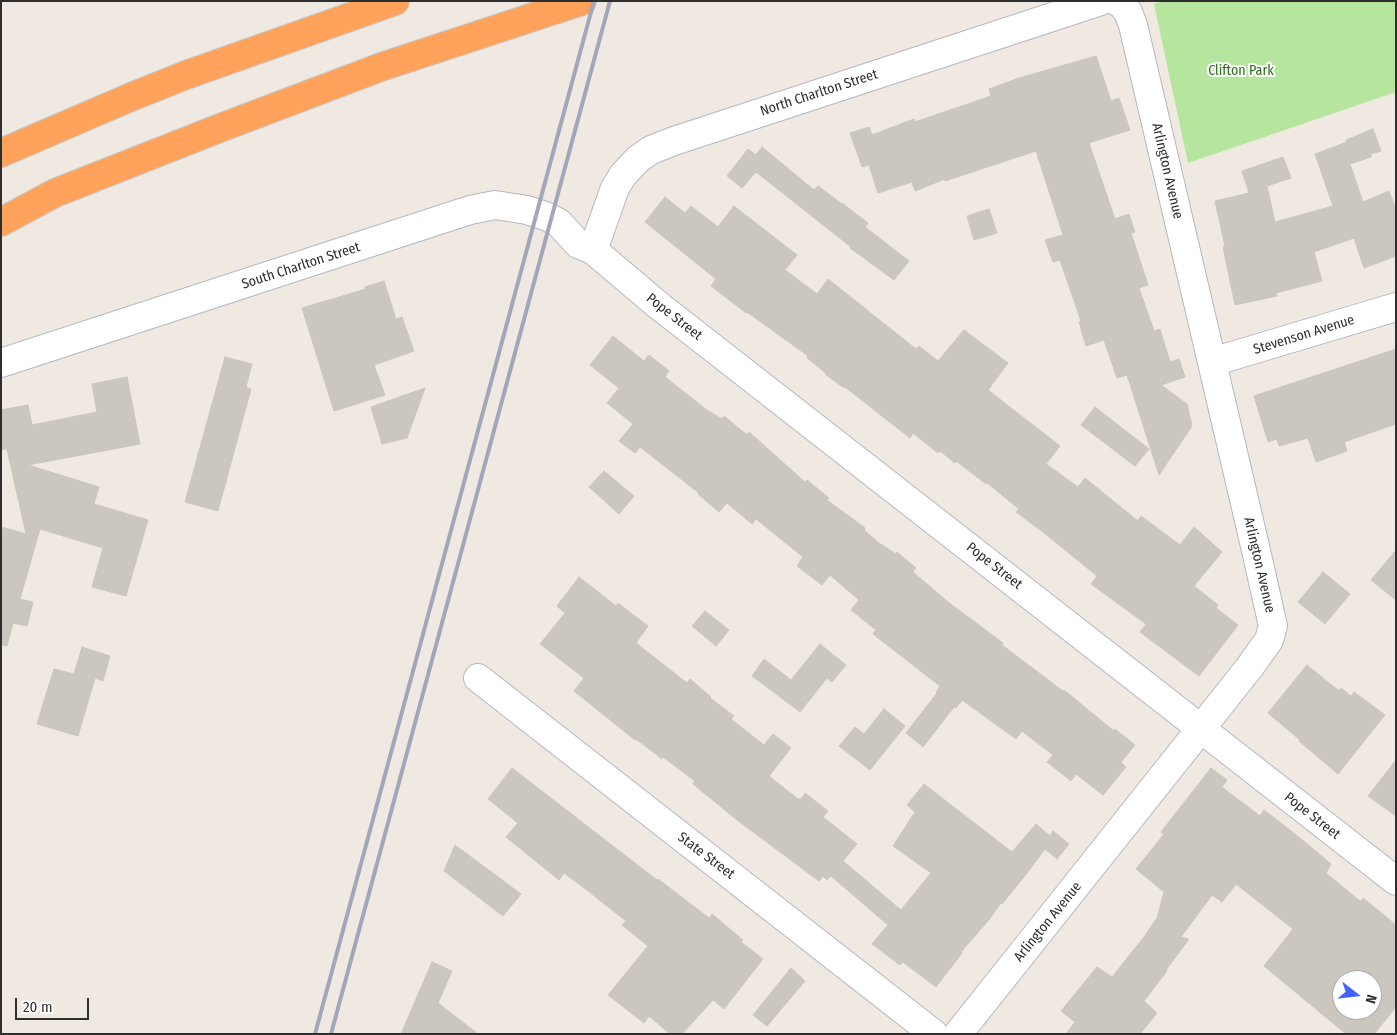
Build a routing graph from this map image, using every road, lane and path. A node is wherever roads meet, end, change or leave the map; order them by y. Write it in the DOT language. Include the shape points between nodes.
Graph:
graph roads {
  1 [pos="395,1"];
  2 [pos="582,1"];
  3 [pos="1113,2"];
  4 [pos="1,153"];
  5 [pos="1,222"];
  6 [pos="593,250"];
  7 [pos="1396,307"];
  8 [pos="1212,362"];
  9 [pos="1,363"];
  10 [pos="478,678"];
  11 [pos="1201,730"];
  12 [pos="1396,882"];
  13 [pos="934,1034"];
  14 [pos="958,1034"];
  1 -- 4 [label="highway" via="186,75"];
  2 -- 5 [label="highway" via="382,67 229,124 55,193"];
  3 -- 6 [label="street, North Charlton Street" via="651,150 638,159 615,188"];
  3 -- 8 [label="street, Arlington Avenue" via="1128,12 1133,26"];
  6 -- 9 [label="street, South Charlton Street" via="578,244 559,223 548,217 495,205 470,210"];
  6 -- 11 [label="street, Pope Street" via="658,305"];
  7 -- 8 [label="street, Stevenson Avenue"];
  8 -- 11 [label="street, Arlington Avenue" via="1273,626 1269,640"];
  10 -- 13 [label="street, State Street"];
  11 -- 12 [label="street, Pope Street"];
  11 -- 14 [label="street, Arlington Avenue"];
}
